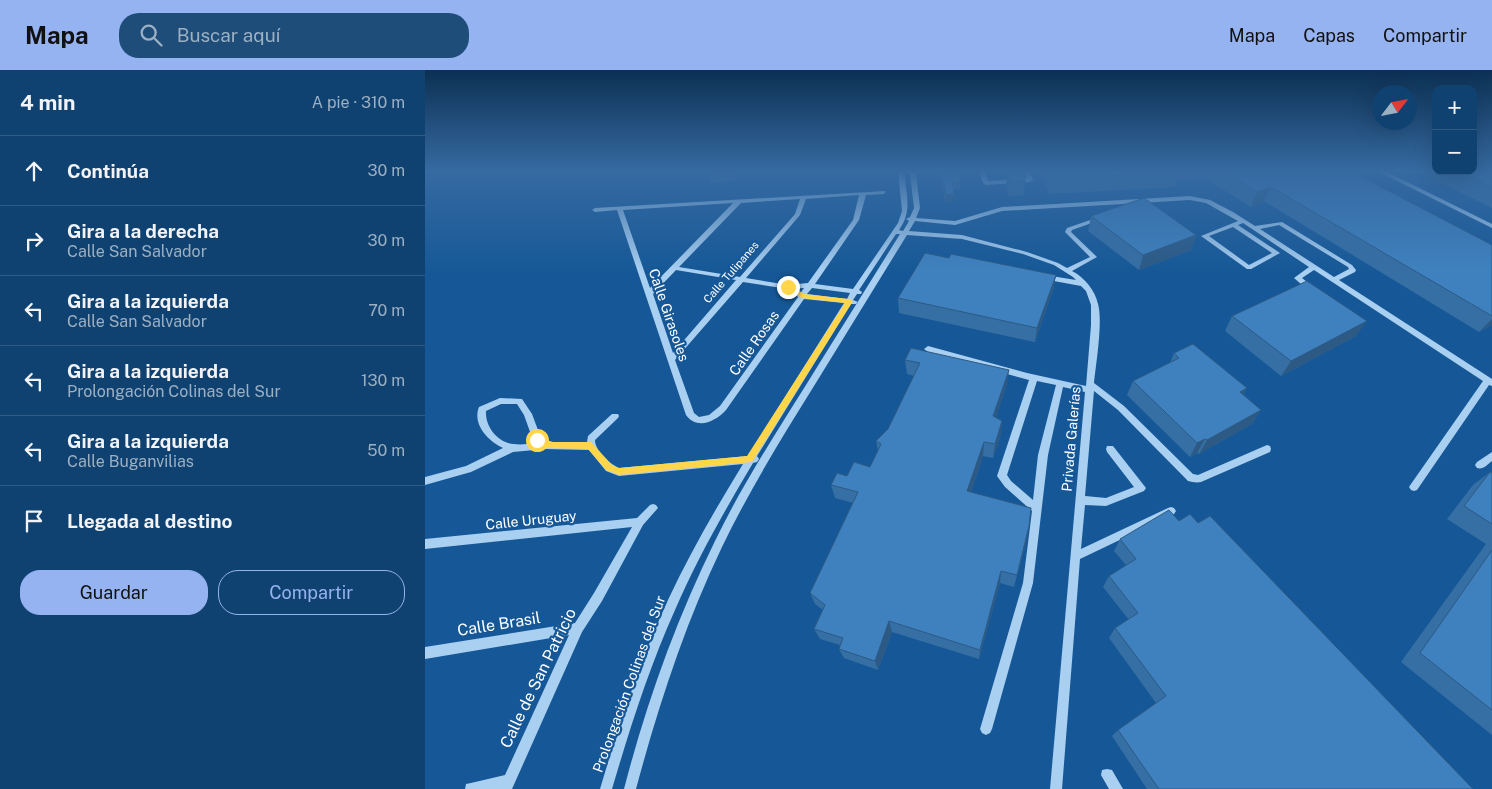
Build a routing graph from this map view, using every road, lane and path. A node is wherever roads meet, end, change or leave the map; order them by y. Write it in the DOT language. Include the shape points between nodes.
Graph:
graph roads {
  1 [pos="696,205"];
  2 [pos="737,205"];
  3 [pos="801,205"];
  4 [pos="860,205"];
  5 [pos="905,205"];
  6 [pos="917,205"];
  7 [pos="1079,205"];
  8 [pos="1136,205"];
  9 [pos="1217,205"];
  10 [pos="1448,205"];
  11 [pos="620,209"];
  12 [pos="595,210"];
  13 [pos="1125,211"];
  14 [pos="1106,217"];
  15 [pos="902,219"];
  16 [pos="913,219"];
  17 [pos="1243,221"];
  18 [pos="955,224"];
  19 [pos="1234,225"];
  20 [pos="1492,226"];
  21 [pos="1254,228"];
  22 [pos="894,232"];
  23 [pos="905,232"];
  24 [pos="955,236"];
  25 [pos="1314,267"];
  26 [pos="675,268"];
  27 [pos="1068,270"];
  28 [pos="1035,275"];
  29 [pos="740,279"];
  30 [pos="1334,280"];
  31 [pos="1084,284"];
  32 [pos="809,285"];
  33 [pos="788,287"];
  34 [pos="855,291"];
  35 [pos="866,293"];
  36 [pos="649,294"];
  37 [pos="802,296"];
  38 [pos="1322,296"];
  39 [pos="849,301"];
  40 [pos="861,303"];
  41 [pos="928,349"];
  42 [pos="671,360"];
  43 [pos="1034,378"];
  44 [pos="1490,382"];
  45 [pos="1060,384"];
  46 [pos="1089,388"];
  47 [pos="615,416"];
  48 [pos="702,421"];
  49 [pos="545,445"];
  50 [pos="591,446"];
  51 [pos="511,448"];
  52 [pos="1110,449"];
  53 [pos="1267,449"];
  54 [pos="1492,456"];
  55 [pos="749,459"];
  56 [pos="764,459"];
  57 [pos="1479,465"];
  58 [pos="425,481"];
  59 [pos="1414,487"];
  60 [pos="1080,500"];
  61 [pos="653,508"];
  62 [pos="1036,509"];
  63 [pos="1171,511"];
  64 [pos="640,522"];
  65 [pos="425,544"];
  66 [pos="1075,557"];
  67 [pos="578,628"];
  68 [pos="425,653"];
  69 [pos="986,729"];
  70 [pos="1107,774"];
  71 [pos="506,785"];
  72 [pos="471,789"];
  73 [pos="606,789"];
  74 [pos="631,789"];
  75 [pos="1056,789"];
  76 [pos="1117,789"];
  1 -- 11 [label="street"];
  2 -- 26 [label="street"];
  3 -- 29 [label="street, Calle Tulipanes" via="798,214"];
  4 -- 32 [label="street, Calle Rosas" via="856,220"];
  5 -- 15 [label="street, Prolongación Colinas del Sur"];
  6 -- 16 [label="street"];
  7 -- 18 [label="street" via="1003,209"];
  8 -- 13 [label="street"];
  9 -- 17 [label="street"];
  10 -- 20 [label="street"];
  11 -- 12 [label="street"];
  11 -- 36 [label="street, Calle Girasoles"];
  14 -- 27 [label="street" via="1069,229 1068,232 1093,257"];
  15 -- 16 [label="street"];
  15 -- 22 [label="street, Prolongación Colinas del Sur"];
  16 -- 18 [label="street"];
  16 -- 23 [label="street"];
  17 -- 19 [label="street"];
  17 -- 21 [label="street"];
  18 -- 24 [label="street"];
  19 -- 19 [label="street" via="1204,236 1249,268 1277,253"];
  21 -- 25 [label="street"];
  21 -- 30 [label="street" via="1281,223 1353,270"];
  22 -- 23 [label="street"];
  22 -- 34 [label="street, Prolongación Colinas del Sur"];
  23 -- 24 [label="street, Privada Galerías"];
  23 -- 35 [label="street"];
  24 -- 27 [label="street, Privada Galerías" via="1046,259"];
  25 -- 30 [label="street"];
  25 -- 38 [label="street" via="1297,278"];
  26 -- 29 [label="street"];
  26 -- 36 [label="street"];
  27 -- 31 [label="street, Privada Galerías"];
  28 -- 31 [label="street"];
  29 -- 33 [label="street"];
  29 -- 42 [label="street, Calle Tulipanes"];
  30 -- 44 [label="street"];
  31 -- 46 [label="street, Privada Galerías" via="1092,296 1095,313"];
  32 -- 33 [label="street"];
  32 -- 34 [label="street"];
  32 -- 37 [label="street, Calle Rosas"];
  33 -- 37 [label="street"];
  34 -- 35 [label="street"];
  34 -- 39 [label="street, Prolongación Colinas del Sur"];
  35 -- 40 [label="street"];
  36 -- 42 [label="street, Calle Girasoles"];
  37 -- 39 [label="street"];
  37 -- 48 [label="street, Calle Rosas" via="723,408 715,416"];
  39 -- 40 [label="street"];
  39 -- 55 [label="street, Prolongación Colinas del Sur"];
  40 -- 56 [label="street"];
  41 -- 43 [label="street"];
  42 -- 48 [label="street, Calle Girasoles" via="690,415"];
  43 -- 45 [label="street"];
  43 -- 62 [label="street" via="1002,476"];
  44 -- 59 [label="street"];
  45 -- 46 [label="street"];
  45 -- 62 [label="street" via="1043,455"];
  46 -- 53 [label="street" via="1121,408 1191,478 1198,479"];
  46 -- 60 [label="street, Privada Galerías"];
  47 -- 50 [label="street" via="591,439"];
  49 -- 50 [label="street"];
  49 -- 51 [label="street"];
  49 -- 51 [label="street" via="537,440 519,401 500,401 482,409 481,423"];
  50 -- 55 [label="street" via="609,468 619,472"];
  51 -- 58 [label="street" via="468,470"];
  52 -- 60 [label="street" via="1141,488 1106,502"];
  54 -- 57 [label="street"];
  55 -- 56 [label="street"];
  55 -- 73 [label="street, Prolongación Colinas del Sur" via="699,547 672,605 618,746"];
  56 -- 74 [label="street" via="719,542 693,599 645,736"];
  60 -- 66 [label="street, Privada Galerías"];
  61 -- 64 [label="street, Calle de San Patricio"];
  62 -- 69 [label="street" via="1028,583"];
  63 -- 66 [label="street"];
  64 -- 65 [label="street, Calle Uruguay"];
  64 -- 67 [label="street, Calle de San Patricio"];
  66 -- 75 [label="street, Privada Galerías"];
  67 -- 68 [label="street, Calle Brasil"];
  67 -- 71 [label="street, Calle de San Patricio"];
  70 -- 76 [label="street"];
  71 -- 72 [label="street"];
}
